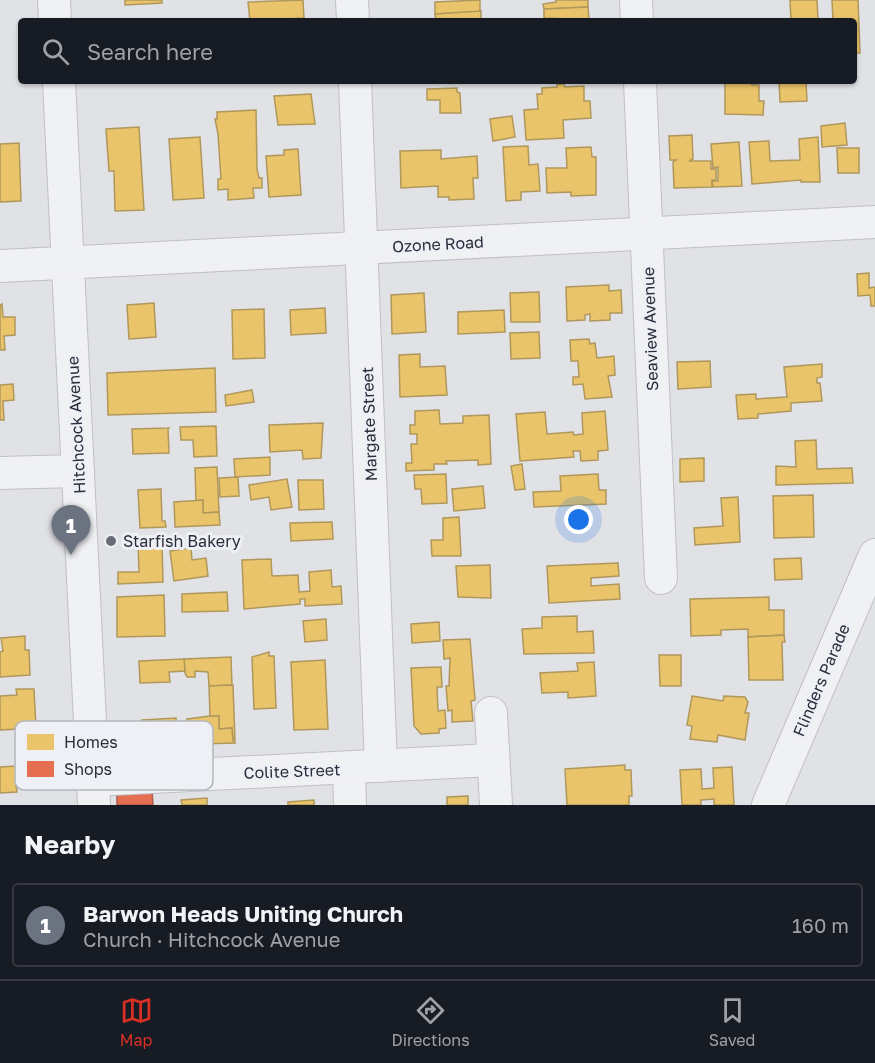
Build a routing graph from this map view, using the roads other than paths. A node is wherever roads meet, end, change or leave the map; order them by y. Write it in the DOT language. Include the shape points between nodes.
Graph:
graph roads {
  1 [pos="54,0"];
  2 [pos="352,0"];
  3 [pos="636,0"];
  4 [pos="55,18"];
  5 [pos="353,18"];
  6 [pos="637,18"];
  7 [pos="59,84"];
  8 [pos="356,84"];
  9 [pos="639,84"];
  10 [pos="875,222"];
  11 [pos="647,235"];
  12 [pos="363,248"];
  13 [pos="68,263"];
  14 [pos="0,266"];
  15 [pos="78,471"];
  16 [pos="0,473"];
  17 [pos="875,555"];
  18 [pos="661,578"];
  19 [pos="491,713"];
  20 [pos="90,721"];
  21 [pos="492,760"];
  22 [pos="381,766"];
  23 [pos="349,769"];
  24 [pos="213,781"];
  25 [pos="115,790"];
  26 [pos="93,792"];
  27 [pos="350,805"];
  28 [pos="496,805"];
  29 [pos="768,805"];
  1 -- 4 [label="street"];
  2 -- 5 [label="street"];
  3 -- 6 [label="street"];
  7 -- 13 [label="street, Hitchcock Avenue"];
  8 -- 12 [label="street, Margate Street"];
  9 -- 11 [label="street, Seaview Avenue"];
  10 -- 11 [label="street, Ozone Road"];
  11 -- 12 [label="street, Ozone Road"];
  11 -- 18 [label="street, Seaview Avenue"];
  12 -- 13 [label="street, Ozone Road"];
  12 -- 22 [label="street, Margate Street"];
  13 -- 14 [label="street, Ozone Road"];
  13 -- 15 [label="street, Hitchcock Avenue"];
  15 -- 16 [label="street"];
  15 -- 20 [label="street, Hitchcock Avenue"];
  17 -- 29 [label="street, Flinders Parade"];
  19 -- 21 [label="street"];
  21 -- 22 [label="street, Colite Street"];
  21 -- 28 [label="street"];
  22 -- 23 [label="street, Colite Street"];
  23 -- 24 [label="street, Colite Street"];
  23 -- 27 [label="street"];
  25 -- 26 [label="street, Colite Street"];
}
